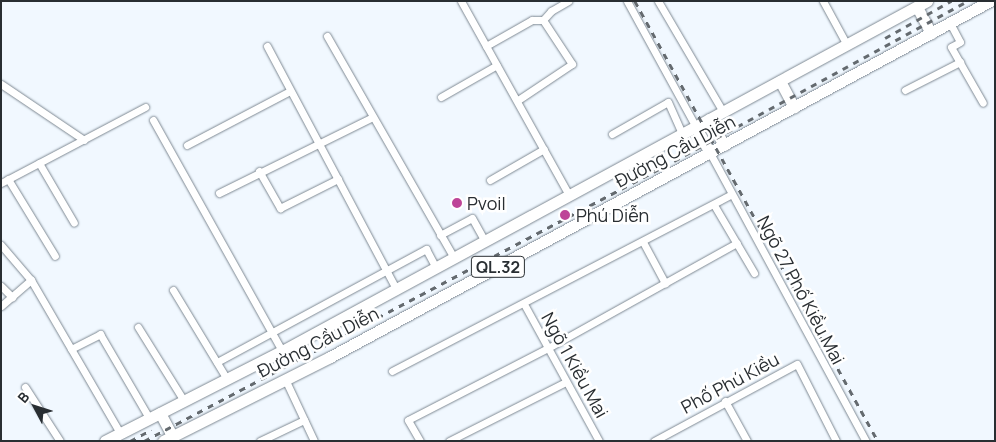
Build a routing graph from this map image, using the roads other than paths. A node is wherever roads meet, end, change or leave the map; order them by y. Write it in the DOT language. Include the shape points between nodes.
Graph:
graph roads {
  1 [pos="568,1"];
  2 [pos="628,1"];
  3 [pos="658,1"];
  4 [pos="824,1"];
  5 [pos="990,1"];
  6 [pos="462,2"];
  7 [pos="923,3"];
  8 [pos="543,20"];
  9 [pos="950,23"];
  10 [pos="931,33"];
  11 [pos="327,36"];
  12 [pos="847,45"];
  13 [pos="267,46"];
  14 [pos="486,46"];
  15 [pos="960,62"];
  16 [pos="497,65"];
  17 [pos="780,81"];
  18 [pos="1,84"];
  19 [pos="290,90"];
  20 [pos="905,90"];
  21 [pos="441,97"];
  22 [pos="518,100"];
  23 [pos="983,103"];
  24 [pos="146,107"];
  25 [pos="794,107"];
  26 [pos="724,112"];
  27 [pos="371,118"];
  28 [pos="709,119"];
  29 [pos="153,120"];
  30 [pos="696,127"];
  31 [pos="612,134"];
  32 [pos="682,134"];
  33 [pos="84,140"];
  34 [pos="320,143"];
  35 [pos="187,145"];
  36 [pos="724,145"];
  37 [pos="544,149"];
  38 [pos="710,153"];
  39 [pos="39,163"];
  40 [pos="259,171"];
  41 [pos="338,179"];
  42 [pos="490,180"];
  43 [pos="5,181"];
  44 [pos="219,193"];
  45 [pos="732,194"];
  46 [pos="569,195"];
  47 [pos="714,205"];
  48 [pos="74,223"];
  49 [pos="440,235"];
  50 [pos="485,241"];
  51 [pos="643,242"];
  52 [pos="737,243"];
  53 [pos="1,245"];
  54 [pos="55,256"];
  55 [pos="454,258"];
  56 [pos="436,268"];
  57 [pos="387,272"];
  58 [pos="754,273"];
  59 [pos="31,280"];
  60 [pos="665,283"];
  61 [pos="1,286"];
  62 [pos="173,290"];
  63 [pos="396,290"];
  64 [pos="12,297"];
  65 [pos="524,304"];
  66 [pos="1,306"];
  67 [pos="138,327"];
  68 [pos="272,334"];
  69 [pos="548,348"];
  70 [pos="71,349"];
  71 [pos="282,351"];
  72 [pos="217,362"];
  73 [pos="392,371"];
  74 [pos="227,379"];
  75 [pos="285,379"];
  76 [pos="566,382"];
  77 [pos="25,387"];
  78 [pos="184,401"];
  79 [pos="725,401"];
  80 [pos="160,413"];
  81 [pos="149,418"];
  82 [pos="304,420"];
  83 [pos="120,433"];
  84 [pos="167,438"];
  85 [pos="312,440"];
  86 [pos="60,441"];
  87 [pos="106,441"];
  88 [pos="260,441"];
  89 [pos="420,441"];
  90 [pos="450,441"];
  91 [pos="599,441"];
  92 [pos="654,441"];
  93 [pos="747,441"];
  94 [pos="836,441"];
  95 [pos="866,441"];
  1 -- 8 [label="street"];
  2 -- 30 [label="street"];
  3 -- 26 [label="street"];
  4 -- 12 [label="street"];
  5 -- 9 [label="highway, Đường Cầu Diễn / QL.32"];
  6 -- 14 [label="street"];
  7 -- 10 [label="highway"];
  7 -- 12 [label="highway, Đường Cầu Diễn / QL.32"];
  8 -- 14 [label="street" via="532,20"];
  8 -- 22 [label="street" via="572,64"];
  9 -- 10 [label="highway, Đường Cầu Diễn / QL.32"];
  9 -- 15 [label="street" via="960,42 951,46"];
  10 -- 25 [label="highway, Đường Cầu Diễn / QL.32"];
  11 -- 27 [label="street"];
  12 -- 17 [label="highway, Đường Cầu Diễn / QL.32"];
  13 -- 19 [label="street"];
  14 -- 16 [label="street"];
  15 -- 20 [label="street"];
  15 -- 23 [label="street"];
  16 -- 21 [label="street"];
  16 -- 22 [label="street"];
  17 -- 25 [label="highway"];
  17 -- 26 [label="highway, Đường Cầu Diễn / QL.32"];
  18 -- 33 [label="street"];
  19 -- 34 [label="street"];
  19 -- 35 [label="street"];
  22 -- 37 [label="street"];
  24 -- 33 [label="street"];
  25 -- 36 [label="highway, Đường Cầu Diễn / QL.32"];
  26 -- 28 [label="highway, Đường Cầu Diễn / QL.32"];
  27 -- 34 [label="street"];
  27 -- 49 [label="street"];
  28 -- 30 [label="highway, Đường Cầu Diễn / QL.32"];
  28 -- 36 [label="highway"];
  29 -- 68 [label="street"];
  30 -- 32 [label="highway, Đường Cầu Diễn / QL.32"];
  30 -- 38 [label="highway"];
  31 -- 32 [label="street" via="668,102"];
  32 -- 46 [label="highway, Đường Cầu Diễn / QL.32"];
  33 -- 39 [label="street"];
  34 -- 40 [label="street"];
  34 -- 41 [label="street"];
  36 -- 38 [label="highway, Đường Cầu Diễn / QL.32"];
  37 -- 42 [label="street"];
  37 -- 46 [label="street"];
  38 -- 45 [label="street, Ngõ 27 Phố Kiều Mai"];
  38 -- 75 [label="highway, Đường Cầu Diễn / QL.32"];
  39 -- 43 [label="street"];
  39 -- 48 [label="street"];
  40 -- 41 [label="street" via="280,208"];
  40 -- 44 [label="street"];
  41 -- 57 [label="street"];
  43 -- 54 [label="street"];
  45 -- 47 [label="street"];
  45 -- 95 [label="street, Ngõ 27 Phố Kiều Mai"];
  46 -- 50 [label="highway, Đường Cầu Diễn / QL.32"];
  47 -- 51 [label="street"];
  47 -- 52 [label="street"];
  49 -- 50 [label="street" via="472,218"];
  49 -- 55 [label="street"];
  50 -- 55 [label="highway, Đường Cầu Diễn / QL.32"];
  51 -- 60 [label="street"];
  51 -- 65 [label="street"];
  52 -- 58 [label="street"];
  52 -- 60 [label="street"];
  53 -- 59 [label="street"];
  55 -- 56 [label="highway, Đường Cầu Diễn / QL.32"];
  56 -- 57 [label="street" via="426,249"];
  56 -- 63 [label="highway, Đường Cầu Diễn / QL.32"];
  57 -- 63 [label="street"];
  57 -- 68 [label="street"];
  59 -- 64 [label="street"];
  59 -- 70 [label="street"];
  60 -- 69 [label="street"];
  61 -- 64 [label="street"];
  62 -- 72 [label="street"];
  63 -- 71 [label="highway, Đường Cầu Diễn / QL.32"];
  64 -- 66 [label="street"];
  65 -- 69 [label="street, Ngõ 1 Kiều Mai"];
  65 -- 73 [label="street"];
  67 -- 78 [label="street"];
  68 -- 71 [label="street"];
  68 -- 72 [label="street"];
  69 -- 76 [label="street, Ngõ 1 Kiều Mai"];
  69 -- 89 [label="street" via="408,420"];
  70 -- 81 [label="street" via="100,334"];
  70 -- 83 [label="street"];
  71 -- 74 [label="highway, Đường Cầu Diễn / QL.32"];
  72 -- 74 [label="street"];
  74 -- 78 [label="highway, Đường Cầu Diễn / QL.32"];
  75 -- 82 [label="street"];
  75 -- 84 [label="highway, Đường Cầu Diễn / QL.32"];
  76 -- 90 [label="street"];
  76 -- 91 [label="street, Ngõ 1 Kiều Mai"];
  77 -- 86 [label="street"];
  78 -- 80 [label="highway, Đường Cầu Diễn / QL.32"];
  79 -- 92 [label="street, Phố Phú Kiều"];
  79 -- 93 [label="street"];
  79 -- 94 [label="street, Phố Phú Kiều" via="797,364"];
  80 -- 81 [label="highway, Đường Cầu Diễn / QL.32"];
  80 -- 84 [label="highway"];
  81 -- 83 [label="highway, Đường Cầu Diễn / QL.32"];
  82 -- 85 [label="street"];
  82 -- 88 [label="street"];
  83 -- 87 [label="highway, Đường Cầu Diễn / QL.32"];
}
